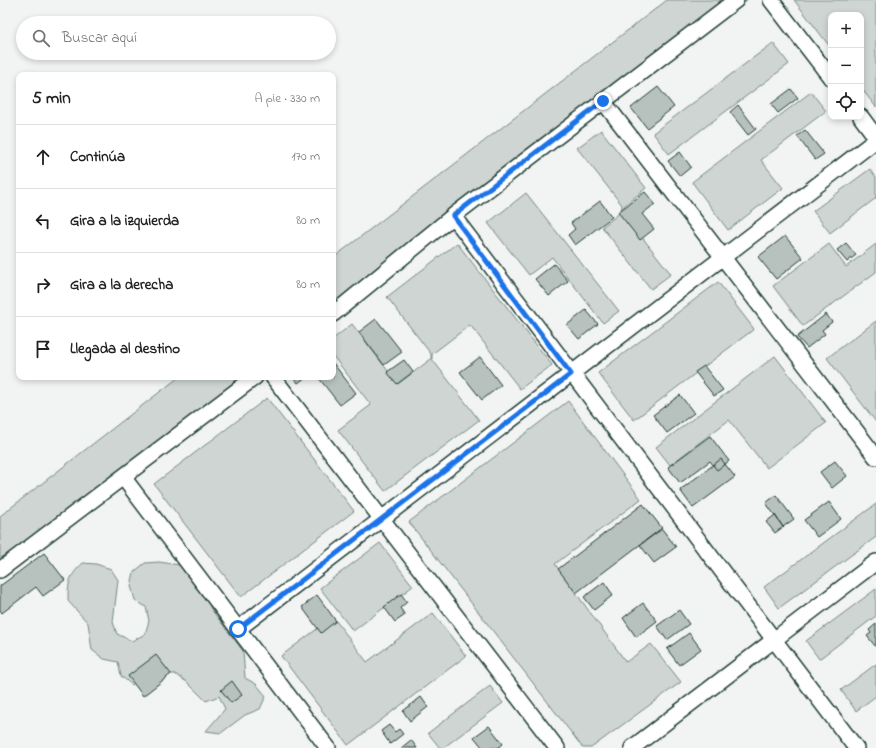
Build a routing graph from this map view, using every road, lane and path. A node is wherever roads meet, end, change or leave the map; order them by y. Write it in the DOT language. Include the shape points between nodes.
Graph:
graph roads {
  1 [pos="736,0"];
  2 [pos="771,0"];
  3 [pos="828,74"];
  4 [pos="603,101"];
  5 [pos="863,120"];
  6 [pos="876,139"];
  7 [pos="453,216"];
  8 [pos="723,258"];
  9 [pos="336,312"];
  10 [pos="571,374"];
  11 [pos="251,380"];
  12 [pos="275,380"];
  13 [pos="876,458"];
  14 [pos="123,477"];
  15 [pos="382,519"];
  16 [pos="876,562"];
  17 [pos="0,570"];
  18 [pos="238,629"];
  19 [pos="774,640"];
  20 [pos="328,748"];
  21 [pos="557,748"];
  22 [pos="632,748"];
  23 [pos="856,748"];
  1 -- 4 [label="street"];
  2 -- 3 [label="street"];
  4 -- 7 [label="street"];
  4 -- 8 [label="street"];
  5 -- 6 [label="street"];
  6 -- 8 [label="street"];
  7 -- 9 [label="street"];
  7 -- 10 [label="street"];
  8 -- 10 [label="street"];
  8 -- 13 [label="street"];
  10 -- 15 [label="street"];
  10 -- 19 [label="street"];
  11 -- 14 [label="street"];
  12 -- 15 [label="street"];
  14 -- 17 [label="street"];
  14 -- 18 [label="street"];
  15 -- 18 [label="street"];
  15 -- 21 [label="street"];
  16 -- 19 [label="street"];
  18 -- 20 [label="street"];
  19 -- 22 [label="street"];
  19 -- 23 [label="street"];
}
